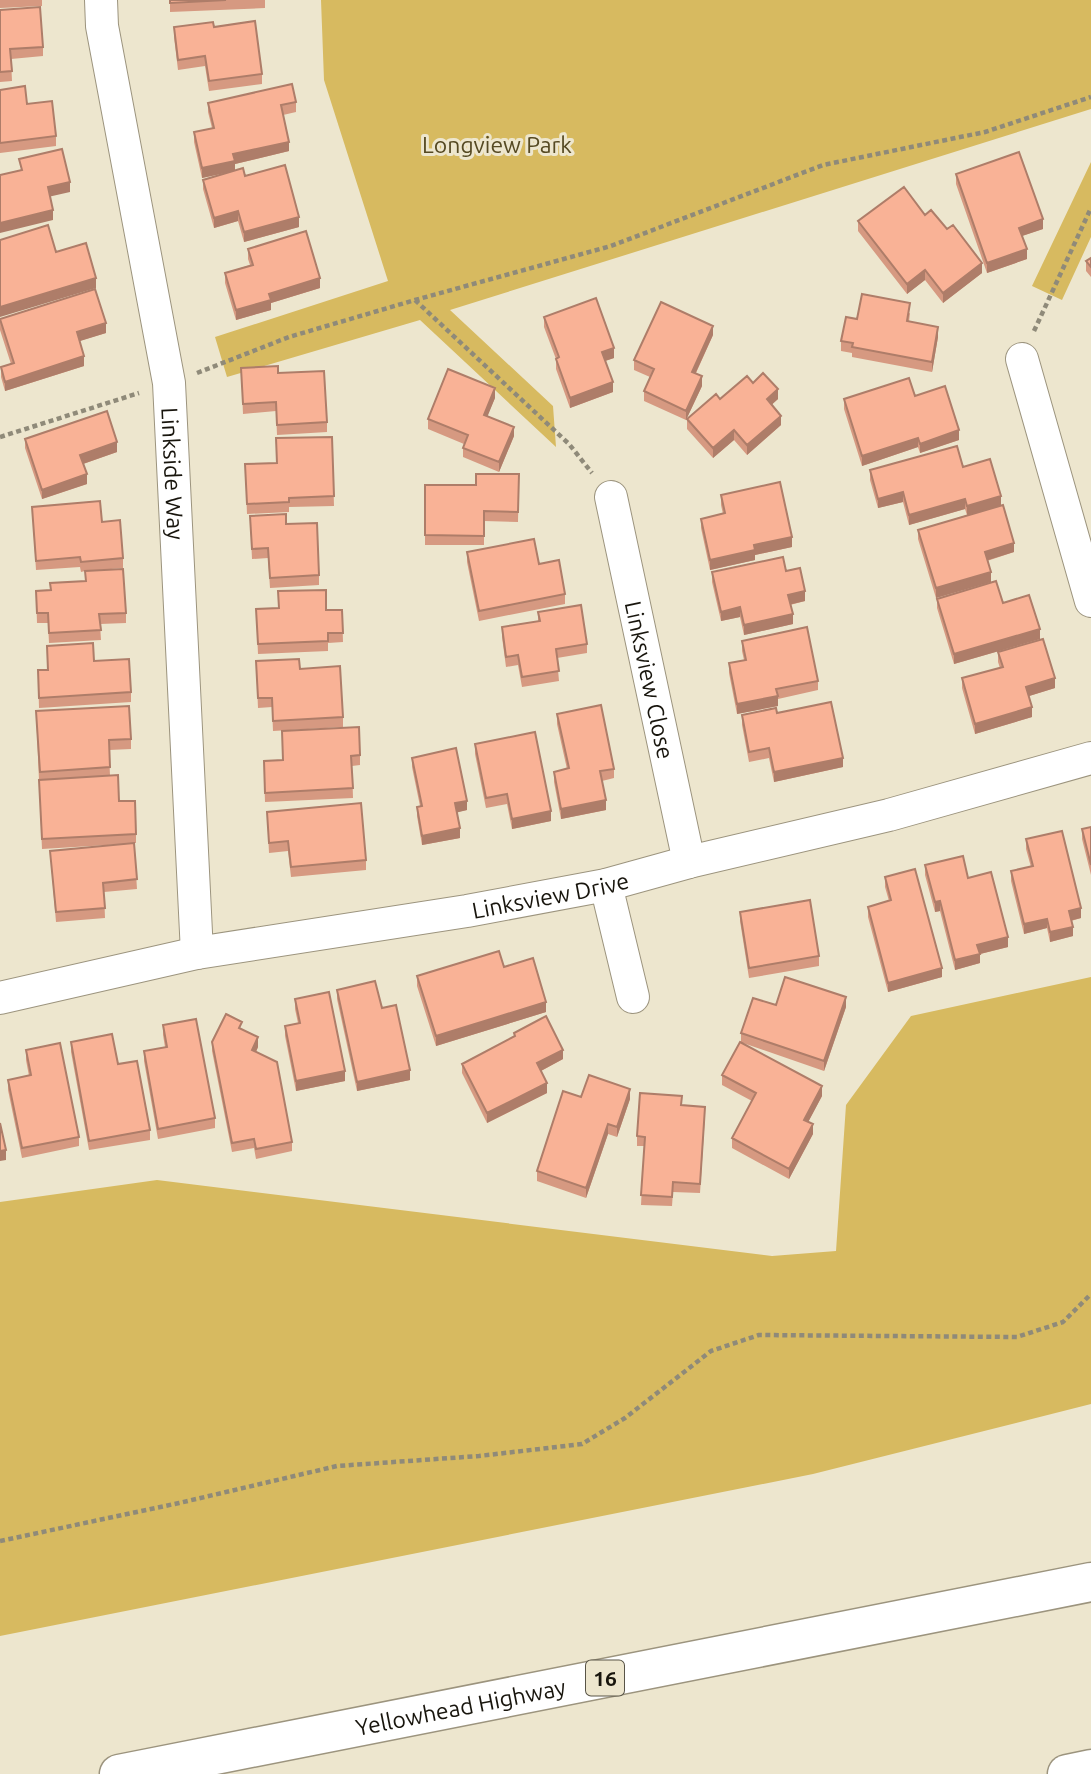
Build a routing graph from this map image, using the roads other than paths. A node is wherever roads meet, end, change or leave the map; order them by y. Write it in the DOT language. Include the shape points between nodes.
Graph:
graph roads {
  1 [pos="102,0"];
  2 [pos="1022,359"];
  3 [pos="611,497"];
  4 [pos="1091,601"];
  5 [pos="1091,758"];
  6 [pos="689,862"];
  7 [pos="606,885"];
  8 [pos="197,953"];
  9 [pos="0,998"];
  10 [pos="633,998"];
  11 [pos="1091,1582"];
  12 [pos="1091,1769"];
  13 [pos="119,1774"];
  14 [pos="1067,1774"];
  1 -- 8 [label="street, Linkside Way" via="102,26 169,383"];
  2 -- 4 [label="street"];
  3 -- 6 [label="street, Linksview Close"];
  5 -- 6 [label="street, Linksview Drive" via="889,815"];
  6 -- 7 [label="street, Linksview Drive"];
  7 -- 8 [label="street, Linksview Drive"];
  7 -- 10 [label="street"];
  8 -- 9 [label="street, Linksview Drive"];
  11 -- 13 [label="highway, Yellowhead Highway / 16"];
  12 -- 14 [label="highway"];
}
